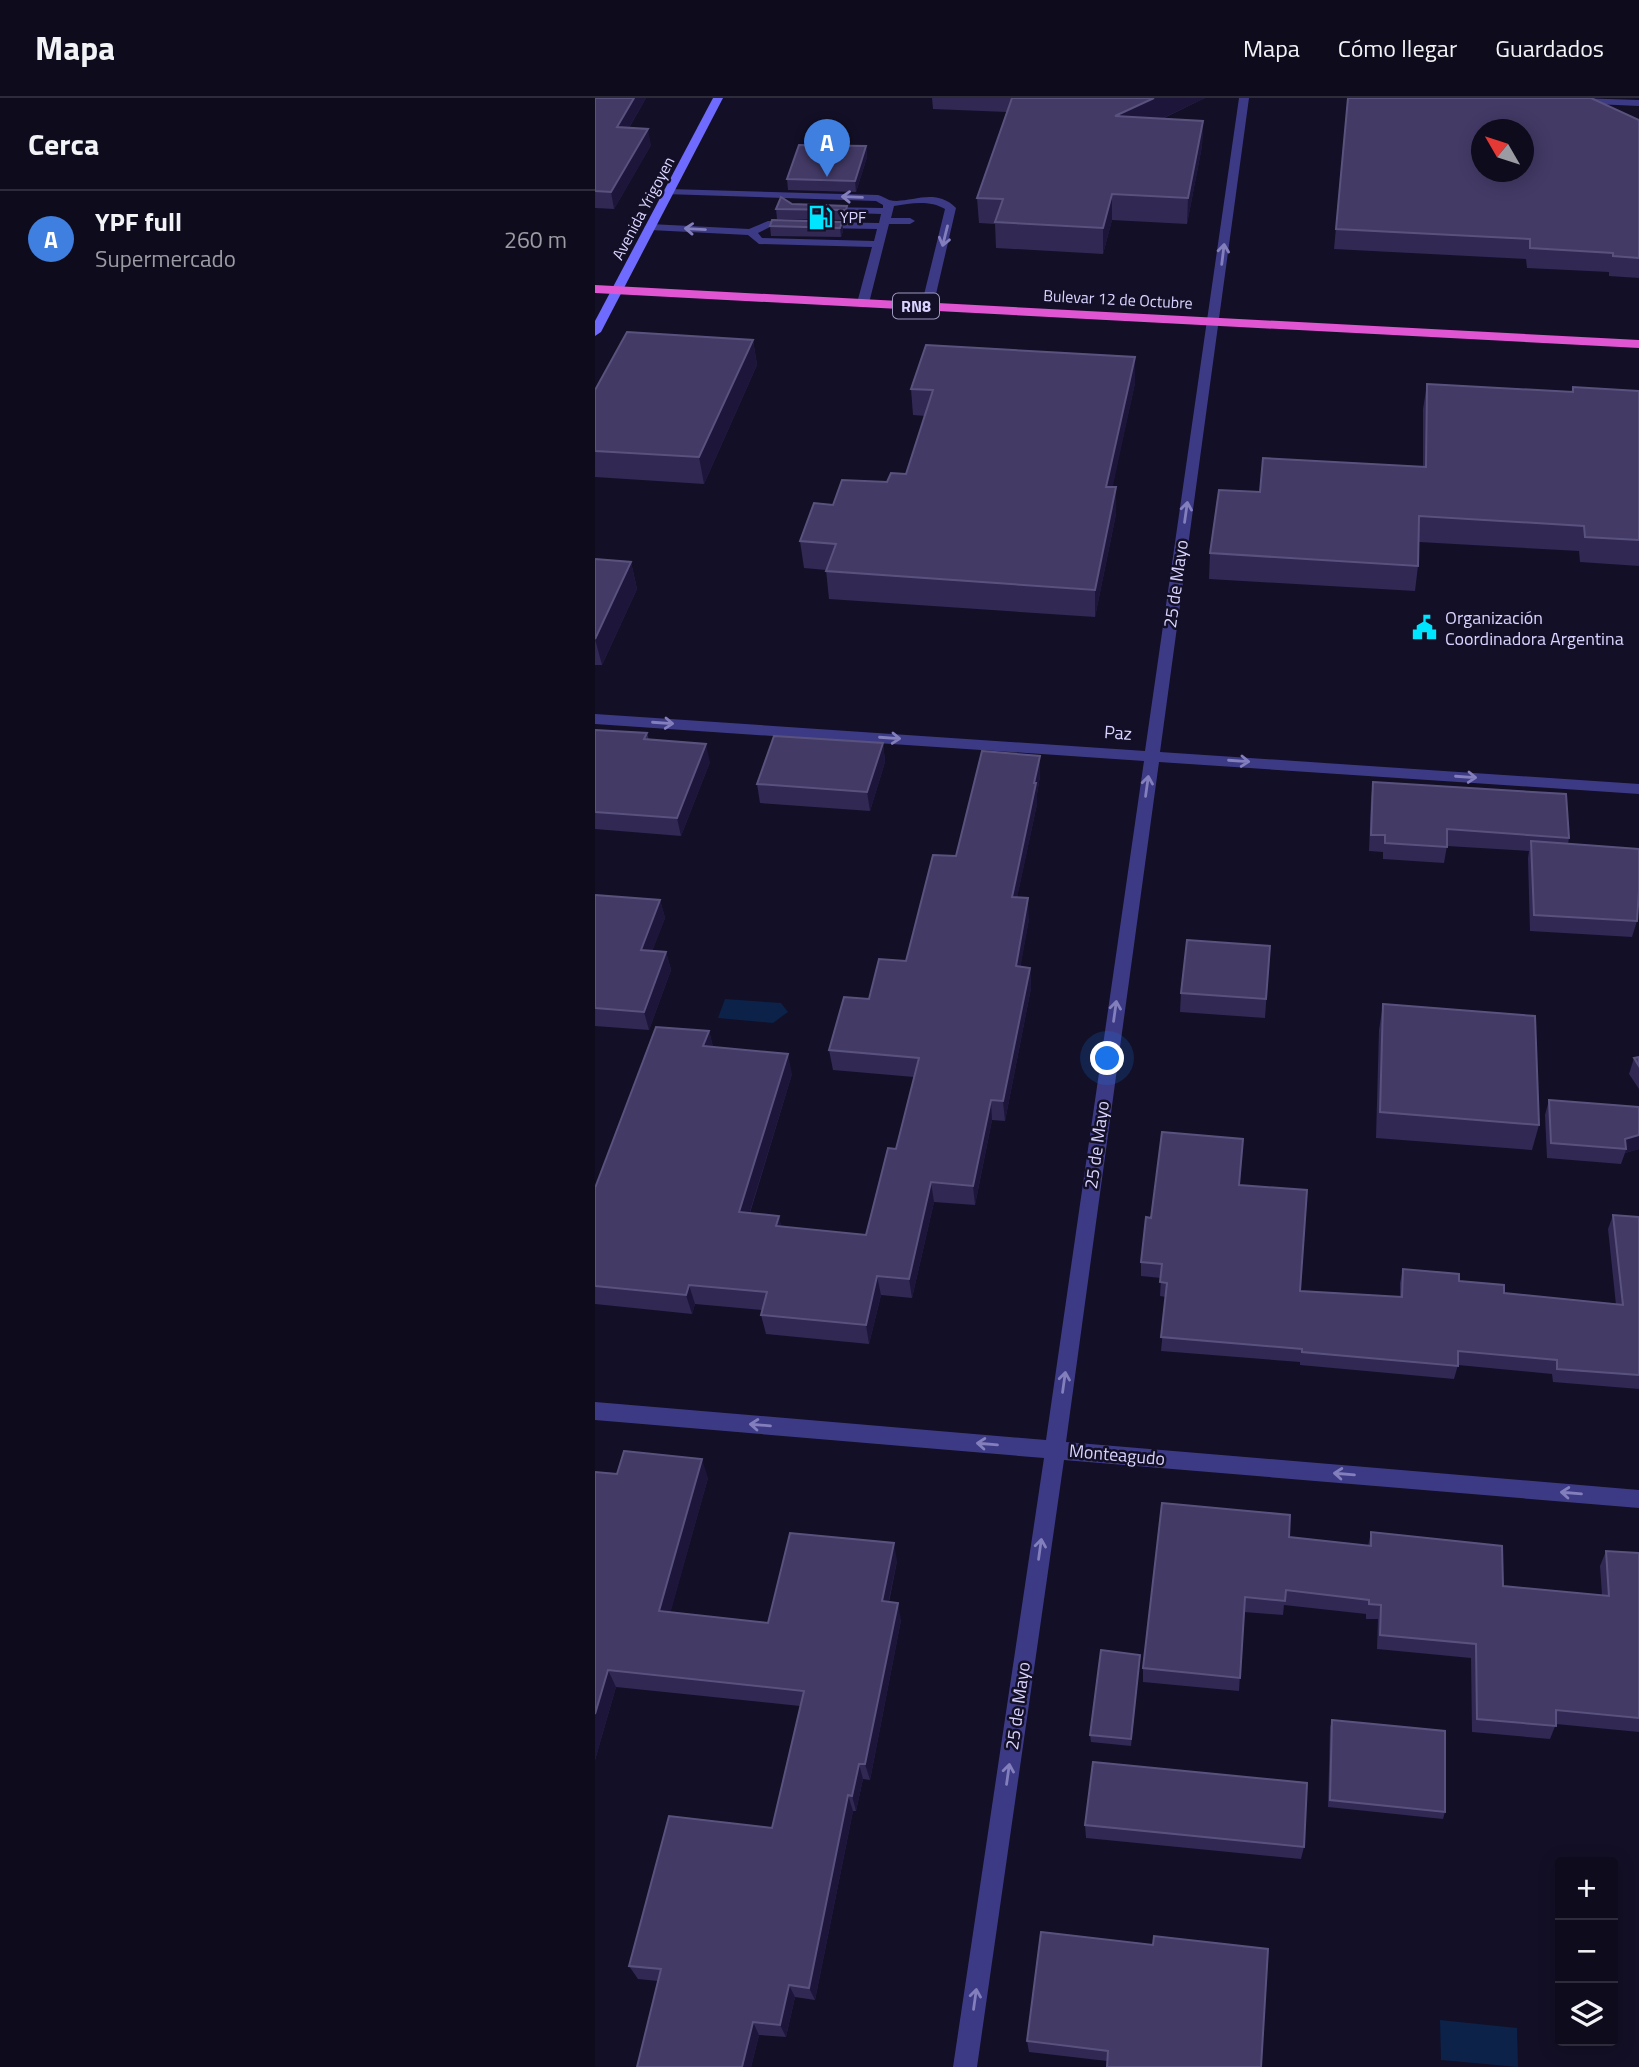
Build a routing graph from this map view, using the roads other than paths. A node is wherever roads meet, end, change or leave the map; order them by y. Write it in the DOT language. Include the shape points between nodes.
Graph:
graph roads {
  1 [pos="718,98"];
  2 [pos="1244,98"];
  3 [pos="1561,100"];
  4 [pos="1639,103"];
  5 [pos="669,192"];
  6 [pos="886,215"];
  7 [pos="910,222"];
  8 [pos="650,226"];
  9 [pos="751,232"];
  10 [pos="879,244"];
  11 [pos="595,289"];
  12 [pos="617,290"];
  13 [pos="863,303"];
  14 [pos="927,307"];
  15 [pos="1214,322"];
  16 [pos="595,332"];
  17 [pos="1639,344"];
  18 [pos="595,719"];
  19 [pos="1151,754"];
  20 [pos="1639,789"];
  21 [pos="595,1411"];
  22 [pos="1055,1450"];
  23 [pos="1639,1499"];
  24 [pos="965,2067"];
  1 -- 5 [label="main road, Avenida Yrigoyen"];
  15 -- 2 [label="street, 25 de Mayo, one-way"];
  3 -- 4 [label="street"];
  6 -- 5 [label="street, one-way" via="877,198"];
  5 -- 8 [label="main road, Avenida Yrigoyen"];
  6 -- 7 [label="street"];
  6 -- 9 [label="street" via="768,224"];
  6 -- 10 [label="street"];
  6 -- 14 [label="street, one-way" via="902,201 939,202 951,208"];
  9 -- 8 [label="street, one-way" via="727,225"];
  8 -- 12 [label="main road, Avenida Yrigoyen"];
  9 -- 10 [label="street" via="759,241"];
  10 -- 13 [label="street"];
  11 -- 12 [label="highway, Bulevar 12 de Octubre / RN8"];
  12 -- 13 [label="highway, Bulevar 12 de Octubre / RN8"];
  12 -- 16 [label="main road, Avenida Yrigoyen"];
  13 -- 14 [label="highway, Bulevar 12 de Octubre / RN8"];
  14 -- 15 [label="highway, Bulevar 12 de Octubre / RN8"];
  15 -- 17 [label="highway, Bulevar 12 de Octubre / RN8"];
  19 -- 15 [label="street, 25 de Mayo, one-way"];
  18 -- 19 [label="street, Paz, one-way"];
  19 -- 20 [label="street, Paz, one-way"];
  22 -- 19 [label="street, 25 de Mayo, one-way"];
  22 -- 21 [label="street, Monteagudo, one-way"];
  23 -- 22 [label="street, Monteagudo, one-way"];
  24 -- 22 [label="street, 25 de Mayo, one-way"];
}
